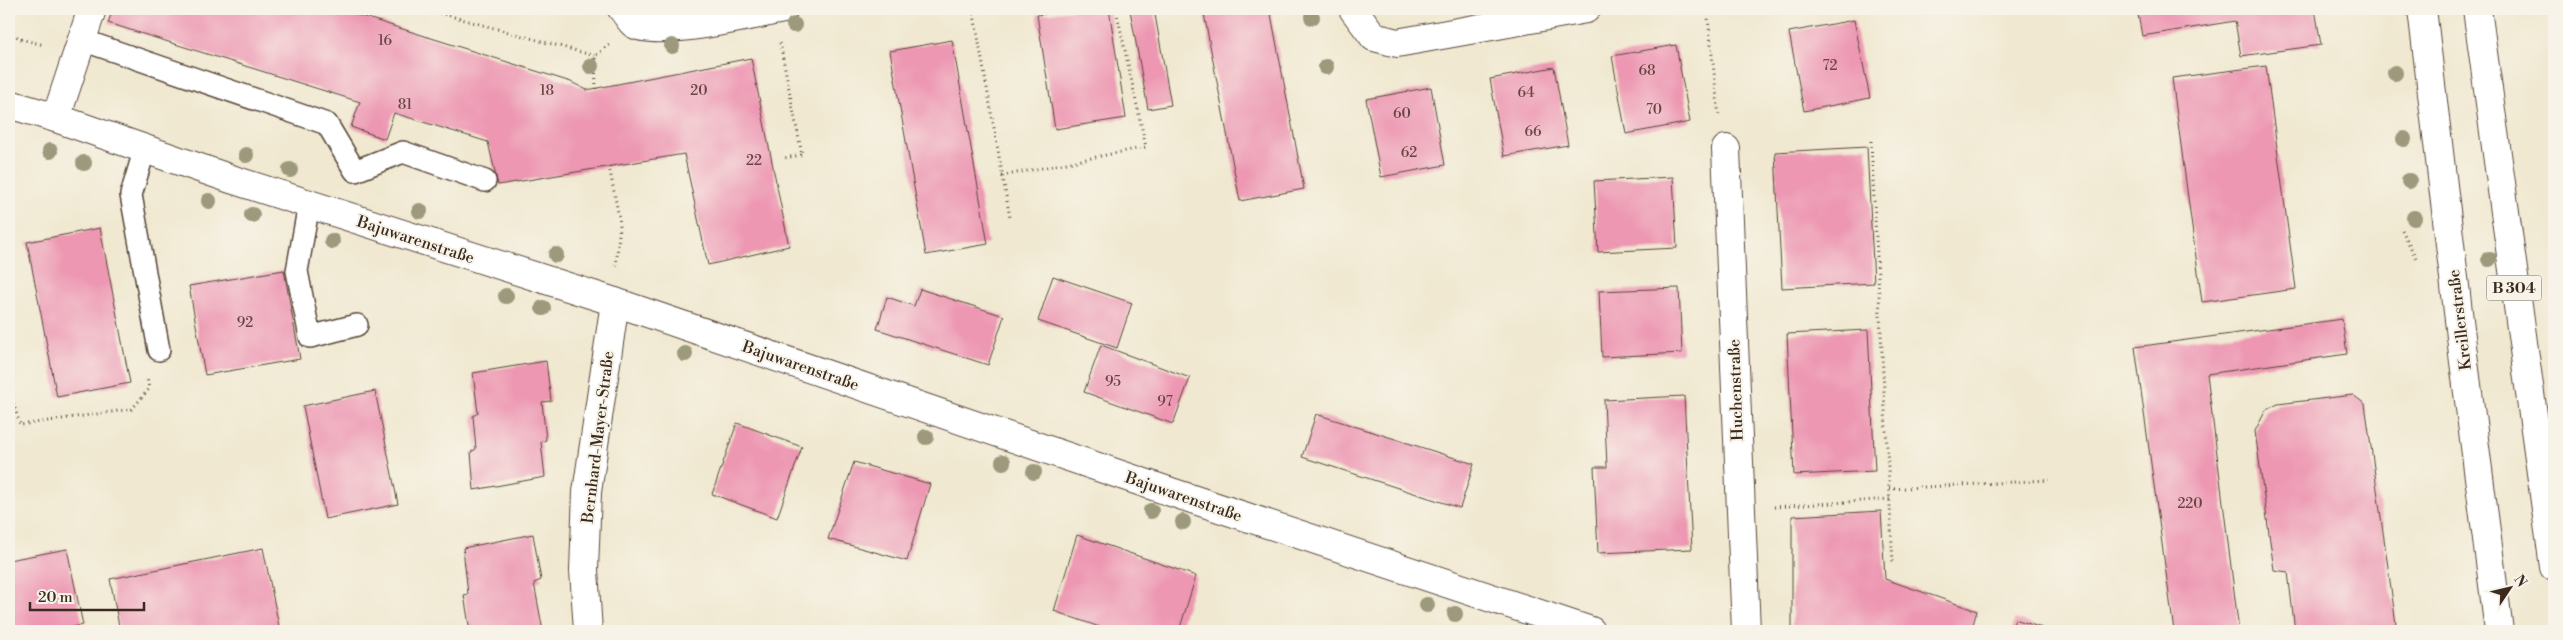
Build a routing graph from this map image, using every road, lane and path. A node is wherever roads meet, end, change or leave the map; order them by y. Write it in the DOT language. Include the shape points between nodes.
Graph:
graph roads {
  1 [pos="10,9"];
  2 [pos="92,9"];
  3 [pos="425,9"];
  4 [pos="973,9"];
  5 [pos="1116,9"];
  6 [pos="1353,9"];
  7 [pos="1586,9"];
  8 [pos="1707,9"];
  9 [pos="2422,9"];
  10 [pos="2477,9"];
  11 [pos="779,10"];
  12 [pos="9,13"];
  13 [pos="628,16"];
  14 [pos="82,40"];
  15 [pos="595,56"];
  16 [pos="596,89"];
  17 [pos="9,104"];
  18 [pos="56,118"];
  19 [pos="1871,141"];
  20 [pos="145,148"];
  21 [pos="1726,149"];
  22 [pos="784,158"];
  23 [pos="609,166"];
  24 [pos="1002,176"];
  25 [pos="485,181"];
  26 [pos="309,204"];
  27 [pos="1010,218"];
  28 [pos="615,269"];
  29 [pos="615,302"];
  30 [pos="357,325"];
  31 [pos="159,350"];
  32 [pos="146,370"];
  33 [pos="9,389"];
  34 [pos="2049,480"];
  35 [pos="1890,489"];
  36 [pos="1890,500"];
  37 [pos="1740,508"];
  38 [pos="1893,564"];
  39 [pos="2554,567"];
  40 [pos="1543,623"];
  41 [pos="588,631"];
  42 [pos="1591,631"];
  43 [pos="1746,631"];
  44 [pos="2499,631"];
  1 -- 12 [label="path"];
  2 -- 14 [label="main road"];
  3 -- 15 [label="path"];
  4 -- 24 [label="path"];
  5 -- 24 [label="path" via="1146,148"];
  6 -- 7 [label="main road" via="1374,37 1397,43"];
  8 -- 21 [label="path" via="1720,131"];
  9 -- 44 [label="main road, Kreillerstraße"];
  10 -- 39 [label="main road, B 304"];
  11 -- 13 [label="main road" via="670,29 651,29"];
  11 -- 22 [label="path" via="802,155"];
  13 -- 15 [label="path"];
  14 -- 18 [label="main road"];
  14 -- 25 [label="lane" via="327,124 355,171 403,152"];
  15 -- 16 [label="path"];
  17 -- 18 [label="main road, Bajuwarenstraße"];
  18 -- 20 [label="main road, Bajuwarenstraße"];
  19 -- 35 [label="path"];
  20 -- 26 [label="main road, Bajuwarenstraße"];
  20 -- 31 [label="lane" via="131,195"];
  21 -- 37 [label="main road, Huchenstraße"];
  23 -- 28 [label="path" via="620,223"];
  24 -- 27 [label="path"];
  26 -- 29 [label="main road, Bajuwarenstraße"];
  26 -- 30 [label="lane" via="297,271 310,337"];
  29 -- 40 [label="main road, Bajuwarenstraße"];
  29 -- 41 [label="main road, Bernhard-Mayer-Straße" via="587,492 584,570"];
  32 -- 33 [label="path" via="149,389 132,409 20,425"];
  34 -- 35 [label="path"];
  35 -- 36 [label="path"];
  36 -- 37 [label="path"];
  36 -- 38 [label="path"];
  37 -- 43 [label="main road, Huchenstraße"];
  40 -- 42 [label="main road, Bajuwarenstraße"];
}
